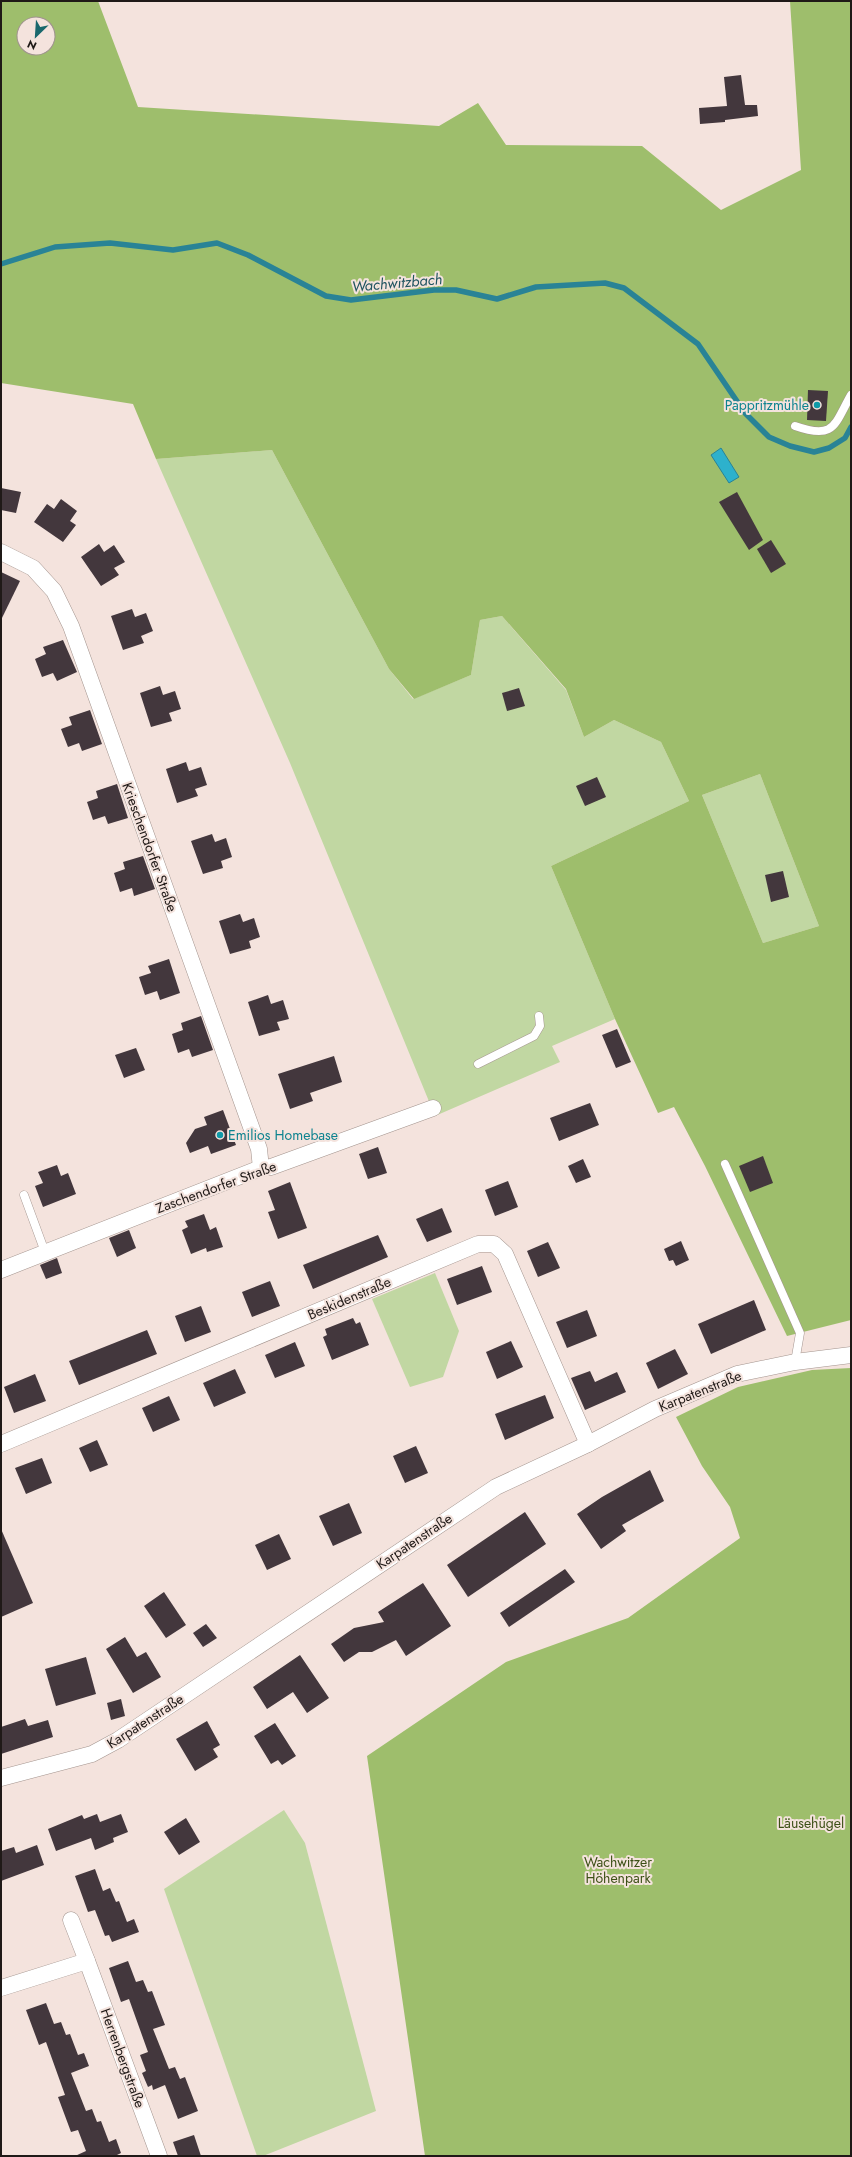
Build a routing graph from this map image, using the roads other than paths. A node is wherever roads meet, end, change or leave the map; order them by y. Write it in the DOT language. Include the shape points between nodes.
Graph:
graph roads {
  1 [pos="851,395"];
  2 [pos="795,426"];
  3 [pos="1,552"];
  4 [pos="539,1016"];
  5 [pos="478,1064"];
  6 [pos="433,1108"];
  7 [pos="725,1164"];
  8 [pos="261,1168"];
  9 [pos="24,1196"];
  10 [pos="46,1252"];
  11 [pos="1,1270"];
  12 [pos="850,1355"];
  13 [pos="795,1362"];
  14 [pos="1,1444"];
  15 [pos="588,1444"];
  16 [pos="1,1778"];
  17 [pos="71,1920"];
  18 [pos="87,1961"];
  19 [pos="1,1988"];
  20 [pos="159,2156"];
  1 -- 2 [label="lane" via="839,420 827,430 808,431"];
  3 -- 8 [label="street, Krieschendorfer Straße" via="33,568 54,591 71,626 259,1149"];
  4 -- 5 [label="lane" via="540,1026 534,1036"];
  6 -- 8 [label="street, Zaschendorfer Straße" via="272,1167"];
  7 -- 13 [label="lane" via="800,1333"];
  8 -- 10 [label="street, Zaschendorfer Straße"];
  9 -- 10 [label="lane"];
  10 -- 11 [label="street, Zaschendorfer Straße"];
  12 -- 13 [label="street, Karpatenstraße"];
  13 -- 15 [label="street, Karpatenstraße" via="737,1374 655,1409"];
  14 -- 15 [label="street, Beskidenstraße" via="478,1244 494,1244 505,1254"];
  15 -- 16 [label="street, Karpatenstraße" via="496,1487 118,1740 92,1754"];
  17 -- 18 [label="street, Herrenbergstraße"];
  18 -- 19 [label="street"];
  18 -- 20 [label="street, Herrenbergstraße"];
}
